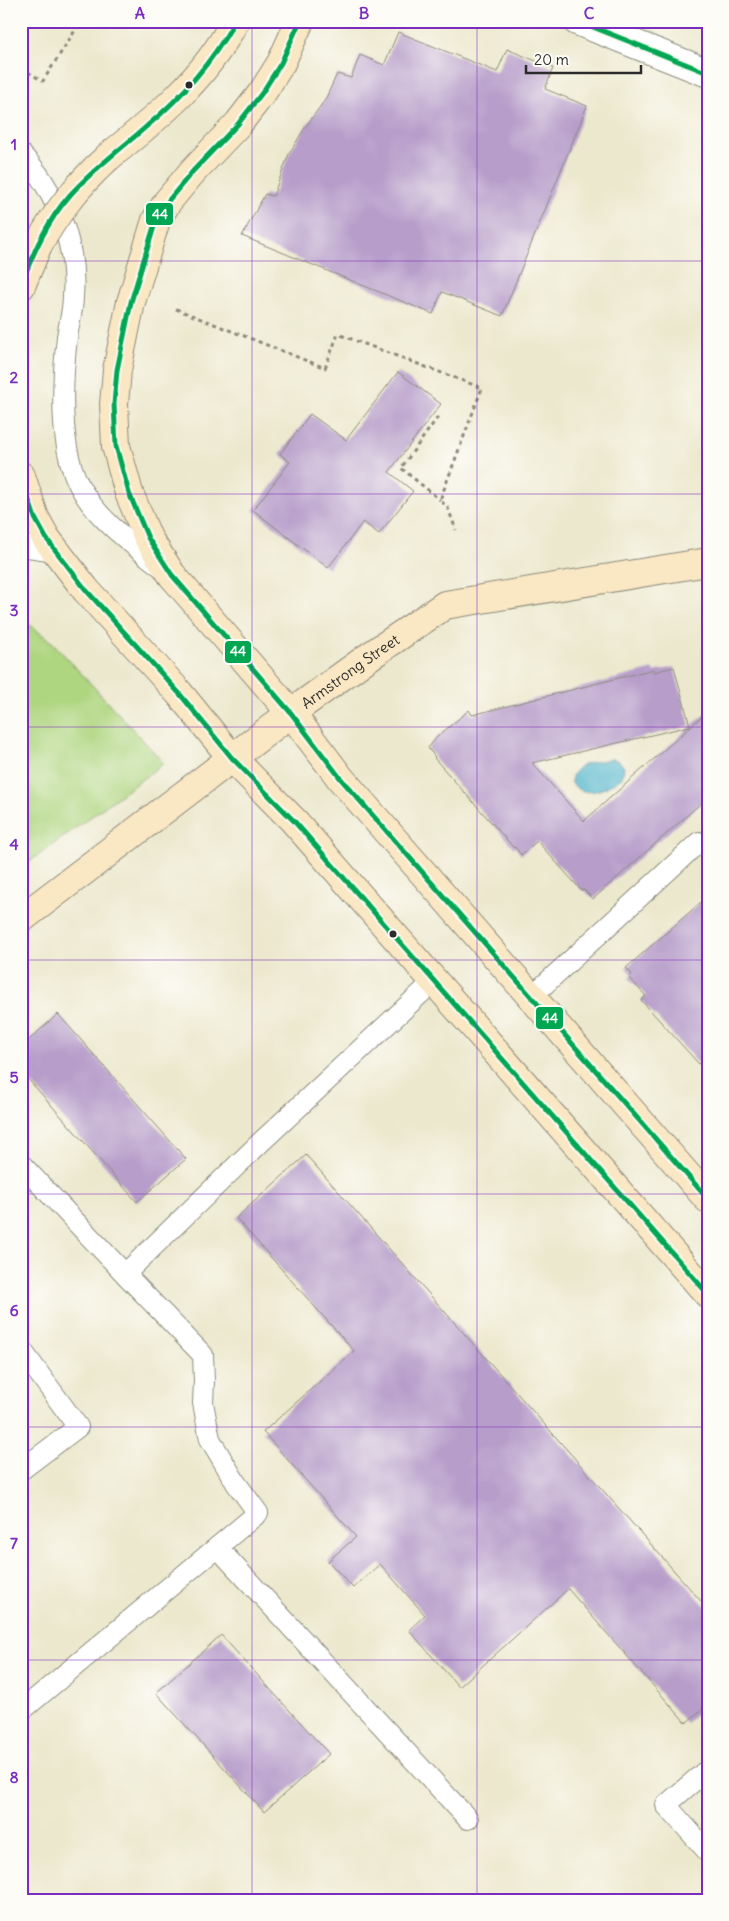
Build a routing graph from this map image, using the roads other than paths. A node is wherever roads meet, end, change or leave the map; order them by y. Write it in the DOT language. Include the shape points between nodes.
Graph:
graph roads {
  1 [pos="235,21"];
  2 [pos="300,21"];
  3 [pos="578,21"];
  4 [pos="708,73"];
  5 [pos="21,154"];
  6 [pos="21,286"];
  7 [pos="21,476"];
  8 [pos="21,546"];
  9 [pos="56,551"];
  10 [pos="708,562"];
  11 [pos="172,575"];
  12 [pos="291,714"];
  13 [pos="232,758"];
  14 [pos="698,842"];
  15 [pos="21,920"];
  16 [pos="434,981"];
  17 [pos="531,997"];
  18 [pos="21,1164"];
  19 [pos="708,1198"];
  20 [pos="124,1274"];
  21 [pos="708,1294"];
  22 [pos="21,1349"];
  23 [pos="21,1470"];
  24 [pos="217,1547"];
  25 [pos="21,1711"];
  26 [pos="708,1769"];
  27 [pos="468,1820"];
  28 [pos="708,1852"];
  1 -- 6 [label="street, bridge" via="205,69 187,89 107,158 69,196 37,247"];
  2 -- 11 [label="street" via="281,63 262,93 238,124 192,170 161,212 150,236 124,330 114,404 116,446 129,493 144,529"];
  3 -- 4 [label="street"];
  5 -- 11 [label="lane" via="35,168 56,204 70,256 73,296 63,408 66,442 79,485 115,530"];
  7 -- 9 [label="street" via="36,518"];
  8 -- 9 [label="lane"];
  9 -- 13 [label="street"];
  10 -- 12 [label="street, Armstrong Street" via="445,605"];
  11 -- 12 [label="street"];
  12 -- 13 [label="street, Armstrong Street"];
  12 -- 17 [label="street" via="341,779"];
  13 -- 15 [label="street, Armstrong Street"];
  13 -- 16 [label="street" via="294,821"];
  14 -- 17 [label="lane"];
  16 -- 20 [label="lane"];
  16 -- 21 [label="street"];
  17 -- 19 [label="street"];
  18 -- 20 [label="lane"];
  20 -- 24 [label="lane" via="203,1355 203,1403 210,1439 258,1514"];
  22 -- 23 [label="lane" via="78,1427"];
  24 -- 25 [label="lane"];
  24 -- 27 [label="lane"];
  26 -- 28 [label="lane" via="666,1805"];
}
